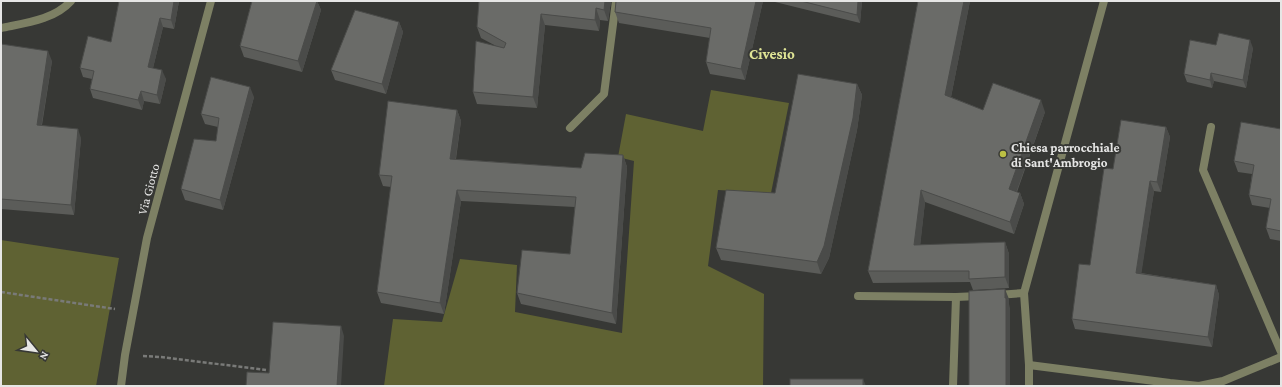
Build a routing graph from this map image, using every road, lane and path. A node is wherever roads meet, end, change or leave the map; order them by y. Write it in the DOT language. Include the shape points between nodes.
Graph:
graph roads {
  1 [pos="71,1"];
  2 [pos="211,1"];
  3 [pos="616,1"];
  4 [pos="1104,1"];
  5 [pos="1,28"];
  6 [pos="1211,127"];
  7 [pos="570,128"];
  8 [pos="1,292"];
  9 [pos="1024,293"];
  10 [pos="858,296"];
  11 [pos="956,297"];
  12 [pos="133,312"];
  13 [pos="1281,352"];
  14 [pos="125,355"];
  15 [pos="1281,357"];
  16 [pos="1029,364"];
  17 [pos="266,370"];
  18 [pos="1170,385"];
  19 [pos="121,386"];
  20 [pos="953,386"];
  21 [pos="1029,386"];
  1 -- 5 [label="street" via="65,8 37,21"];
  2 -- 12 [label="street, Via Giotto" via="147,238"];
  3 -- 7 [label="street" via="604,94"];
  4 -- 9 [label="street"];
  6 -- 13 [label="street" via="1203,170"];
  8 -- 12 [label="path"];
  9 -- 11 [label="street"];
  9 -- 16 [label="street"];
  10 -- 11 [label="street"];
  11 -- 20 [label="street"];
  12 -- 14 [label="street, Via Giotto"];
  14 -- 17 [label="path"];
  14 -- 19 [label="street, Via Giotto"];
  15 -- 18 [label="street" via="1223,381 1199,386"];
  16 -- 18 [label="street"];
  16 -- 21 [label="street"];
}
